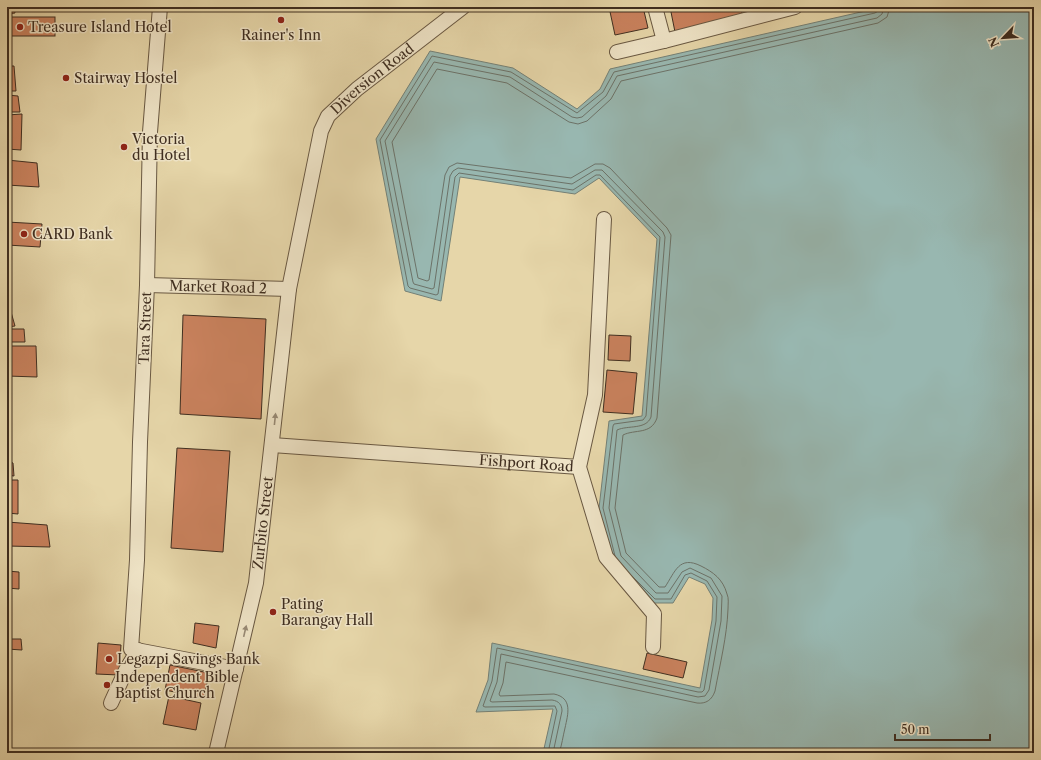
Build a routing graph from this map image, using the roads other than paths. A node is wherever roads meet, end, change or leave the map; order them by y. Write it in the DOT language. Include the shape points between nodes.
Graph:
graph roads {
  1 [pos="160,7"];
  2 [pos="463,7"];
  3 [pos="655,7"];
  4 [pos="795,7"];
  5 [pos="664,41"];
  6 [pos="617,52"];
  7 [pos="604,219"];
  8 [pos="146,285"];
  9 [pos="289,289"];
  10 [pos="272,445"];
  11 [pos="579,467"];
  12 [pos="653,647"];
  13 [pos="135,649"];
  14 [pos="236,669"];
  15 [pos="110,703"];
  16 [pos="216,753"];
  1 -- 8 [label="street, Tara Street" via="150,132"];
  2 -- 9 [label="street, Diversion Road" via="357,89 328,116 318,141"];
  3 -- 5 [label="street"];
  4 -- 5 [label="street"];
  5 -- 6 [label="street"];
  7 -- 11 [label="street" via="595,395"];
  8 -- 9 [label="street, Market Road 2"];
  8 -- 13 [label="street, Tara Street"];
  10 -- 9 [label="street, Zurbito Street, one-way"];
  10 -- 11 [label="street, Fishport Road"];
  14 -- 10 [label="street, Zurbito Street, one-way" via="256,583"];
  11 -- 12 [label="street, Fishport Road" via="606,557 654,614"];
  13 -- 14 [label="street"];
  13 -- 15 [label="street"];
  14 -- 16 [label="street, Zurbito Street"];
}
